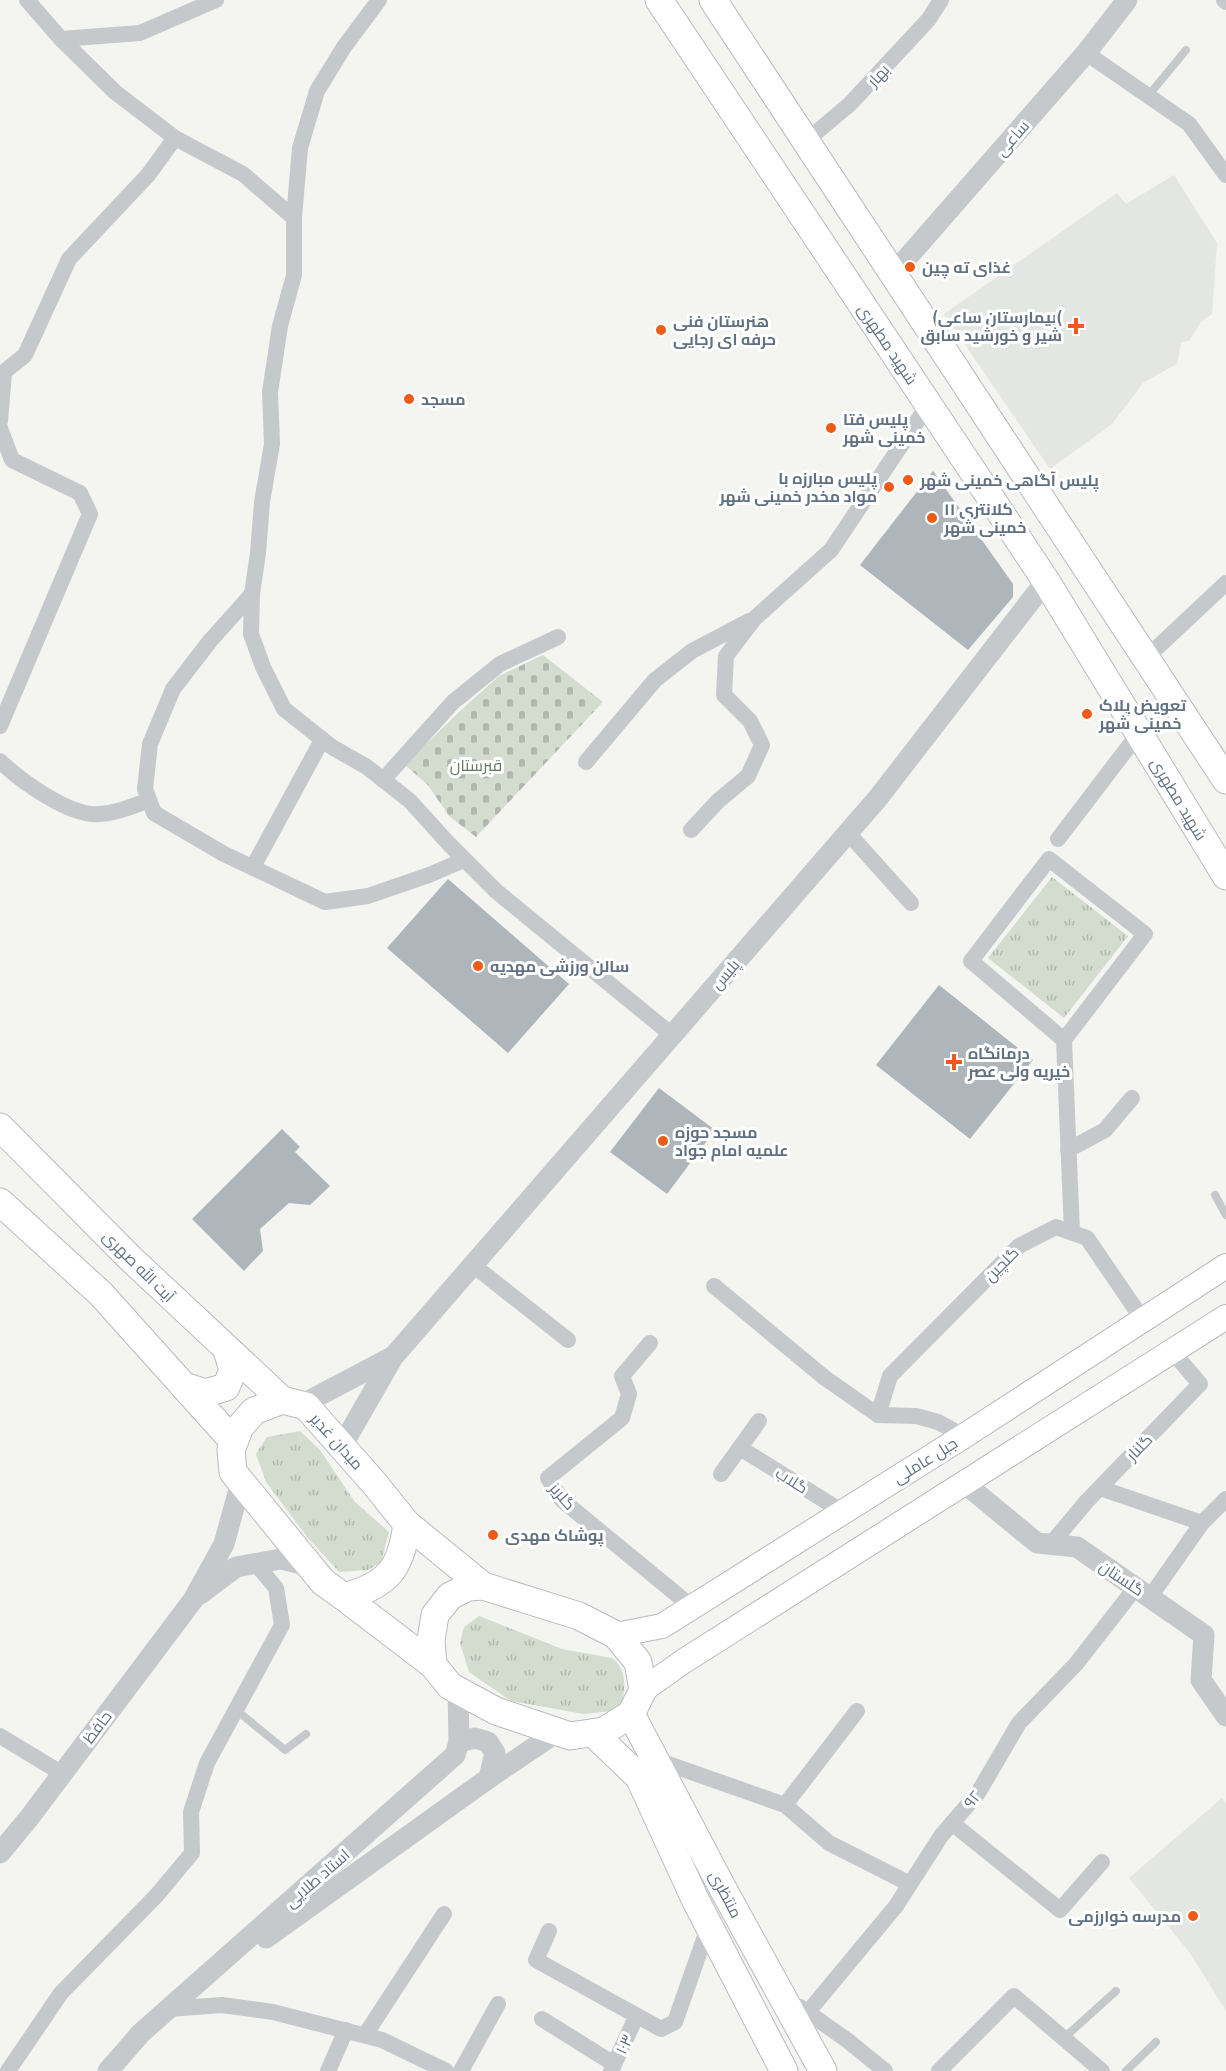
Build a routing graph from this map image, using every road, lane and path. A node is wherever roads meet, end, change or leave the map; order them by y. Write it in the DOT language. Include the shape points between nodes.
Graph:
graph roads {
  1 [pos="27,0"];
  2 [pos="216,0"];
  3 [pos="379,0"];
  4 [pos="659,0"];
  5 [pos="713,0"];
  6 [pos="941,0"];
  7 [pos="1127,0"];
  8 [pos="61,39"];
  9 [pos="1186,50"];
  10 [pos="1086,53"];
  11 [pos="1148,96"];
  12 [pos="175,138"];
  13 [pos="806,141"];
  14 [pos="768,164"];
  15 [pos="1226,175"];
  16 [pos="294,218"];
  17 [pos="893,274"];
  18 [pos="928,405"];
  19 [pos="0,421"];
  20 [pos="0,428"];
  21 [pos="1046,581"];
  22 [pos="1226,583"];
  23 [pos="252,594"];
  24 [pos="755,618"];
  25 [pos="558,637"];
  26 [pos="1146,658"];
  27 [pos="0,726"];
  28 [pos="1139,733"];
  29 [pos="322,740"];
  30 [pos="0,761"];
  31 [pos="586,762"];
  32 [pos="383,780"];
  33 [pos="1226,780"];
  34 [pos="149,800"];
  35 [pos="691,830"];
  36 [pos="848,833"];
  37 [pos="1058,839"];
  38 [pos="464,860"];
  39 [pos="253,867"];
  40 [pos="1226,876"];
  41 [pos="911,903"];
  42 [pos="672,1035"];
  43 [pos="1064,1040"];
  44 [pos="1132,1098"];
  45 [pos="0,1127"];
  46 [pos="1068,1150"];
  47 [pos="1215,1195"];
  48 [pos="0,1202"];
  49 [pos="1226,1215"];
  50 [pos="1072,1232"];
  51 [pos="473,1264"];
  52 [pos="1226,1266"];
  53 [pos="714,1286"];
  54 [pos="1226,1317"];
  55 [pos="1143,1320"];
  56 [pos="568,1340"];
  57 [pos="650,1343"];
  58 [pos="227,1350"];
  59 [pos="1172,1351"];
  60 [pos="393,1357"];
  61 [pos="184,1386"];
  62 [pos="291,1402"];
  63 [pos="878,1415"];
  64 [pos="759,1421"];
  65 [pos="964,1436"];
  66 [pos="234,1442"];
  67 [pos="342,1446"];
  68 [pos="740,1448"];
  69 [pos="721,1474"];
  70 [pos="241,1482"];
  71 [pos="964,1483"];
  72 [pos="1100,1488"];
  73 [pos="1226,1500"];
  74 [pos="843,1512"];
  75 [pos="1202,1523"];
  76 [pos="407,1524"];
  77 [pos="1051,1544"];
  78 [pos="256,1564"];
  79 [pos="310,1566"];
  80 [pos="483,1586"];
  81 [pos="1143,1592"];
  82 [pos="344,1597"];
  83 [pos="193,1600"];
  84 [pos="692,1607"];
  85 [pos="616,1635"];
  86 [pos="434,1665"];
  87 [pos="458,1690"];
  88 [pos="643,1690"];
  89 [pos="235,1709"];
  90 [pos="857,1711"];
  91 [pos="631,1714"];
  92 [pos="1226,1716"];
  93 [pos="557,1732"];
  94 [pos="593,1733"];
  95 [pos="306,1734"];
  96 [pos="0,1736"];
  97 [pos="459,1742"];
  98 [pos="654,1758"];
  99 [pos="63,1774"];
  100 [pos="489,1778"];
  101 [pos="785,1805"];
  102 [pos="952,1823"];
  103 [pos="0,1853"];
  104 [pos="1102,1862"];
  105 [pos="910,1884"];
  106 [pos="444,1914"];
  107 [pos="709,1925"];
  108 [pos="549,1931"];
  109 [pos="1116,1991"];
  110 [pos="780,1992"];
  111 [pos="498,2004"];
  112 [pos="169,2009"];
  113 [pos="808,2012"];
  114 [pos="636,2017"];
  115 [pos="542,2019"];
  116 [pos="346,2030"];
  117 [pos="365,2035"];
  118 [pos="1064,2038"];
  119 [pos="1156,2042"];
  120 [pos="613,2067"];
  121 [pos="8,2071"];
  122 [pos="108,2071"];
  123 [pos="328,2071"];
  124 [pos="446,2071"];
  125 [pos="461,2071"];
  126 [pos="784,2071"];
  127 [pos="824,2071"];
  128 [pos="885,2071"];
  129 [pos="939,2071"];
  130 [pos="1102,2071"];
  131 [pos="1126,2071"];
  1 -- 8 [label="street"];
  2 -- 8 [label="street" via="140,33"];
  3 -- 16 [label="street" via="317,91 300,148"];
  4 -- 14 [label="main road, شهید مطهری"];
  5 -- 13 [label="main road"];
  6 -- 13 [label="street, بهار" via="929,19 850,104"];
  7 -- 10 [label="street, ساعی"];
  8 -- 12 [label="street" via="115,92"];
  9 -- 11 [label="lane"];
  10 -- 11 [label="street"];
  10 -- 17 [label="street, ساعی"];
  11 -- 15 [label="street" via="1189,124"];
  12 -- 16 [label="street" via="243,174"];
  12 -- 19 [label="street" via="148,175 69,259 25,355 4,372"];
  13 -- 14 [label="main road"];
  13 -- 17 [label="main road"];
  14 -- 18 [label="main road, شهید مطهری"];
  16 -- 23 [label="street" via="294,275 280,326 270,392 272,444"];
  17 -- 26 [label="main road"];
  18 -- 21 [label="main road, شهید مطهری"];
  18 -- 24 [label="street" via="831,550"];
  20 -- 27 [label="street" via="12,460 80,493 90,514"];
  21 -- 28 [label="main road, شهید مطهری"];
  21 -- 36 [label="street, پلیس"];
  22 -- 26 [label="street"];
  23 -- 29 [label="street" via="251,634 262,667 284,709"];
  23 -- 34 [label="street" via="173,689 150,744 145,789"];
  24 -- 31 [label="street" via="692,651 655,680"];
  24 -- 35 [label="street" via="726,656 724,695 750,721 762,745 748,776"];
  25 -- 32 [label="street" via="500,664 453,702"];
  26 -- 33 [label="main road"];
  28 -- 37 [label="street"];
  28 -- 40 [label="main road, شهید مطهری"];
  29 -- 32 [label="street"];
  29 -- 39 [label="street"];
  30 -- 34 [label="street" via="20,780 68,808 98,815"];
  32 -- 38 [label="street" via="410,801"];
  34 -- 39 [label="street" via="154,813"];
  36 -- 41 [label="street"];
  36 -- 42 [label="street, پلیس"];
  38 -- 39 [label="street" via="368,896 325,902"];
  38 -- 42 [label="street" via="496,891"];
  42 -- 51 [label="street, پلیس"];
  43 -- 43 [label="street" via="1144,934 1049,859 971,961"];
  43 -- 46 [label="street"];
  44 -- 46 [label="street" via="1105,1130"];
  45 -- 58 [label="main road, آیت الله صهری"];
  46 -- 50 [label="street"];
  47 -- 49 [label="lane"];
  48 -- 61 [label="main road" via="101,1294"];
  50 -- 55 [label="street" via="1087,1238"];
  50 -- 63 [label="street, گلچین" via="1056,1227 1019,1246 890,1376"];
  51 -- 56 [label="street"];
  51 -- 60 [label="street, پلیس"];
  52 -- 55 [label="main road, جبل عاملی"];
  53 -- 63 [label="street" via="825,1378"];
  54 -- 59 [label="main road"];
  55 -- 65 [label="main road, جبل عاملی"];
  57 -- 84 [label="street, گلریز" via="622,1376 629,1394 622,1418 548,1479 562,1500"];
  58 -- 61 [label="main road" via="233,1370 226,1387 206,1393"];
  58 -- 62 [label="main road, آیت الله صهری"];
  59 -- 71 [label="main road"];
  59 -- 72 [label="street, گلنار" via="1200,1384"];
  60 -- 62 [label="street"];
  60 -- 67 [label="street"];
  61 -- 66 [label="main road"];
  62 -- 66 [label="main road" via="254,1411 240,1427"];
  62 -- 67 [label="main road, میدان غدیر" via="306,1406"];
  63 -- 65 [label="street" via="916,1416"];
  64 -- 68 [label="street"];
  65 -- 74 [label="main road, جبل عاملی"];
  66 -- 70 [label="main road" via="233,1472"];
  67 -- 76 [label="main road, میدان غدیر"];
  68 -- 69 [label="street"];
  68 -- 74 [label="street, گلاب"];
  70 -- 79 [label="main road"];
  70 -- 83 [label="street" via="224,1544"];
  71 -- 77 [label="street, گلستان" via="1037,1543"];
  71 -- 88 [label="main road"];
  72 -- 75 [label="street"];
  72 -- 77 [label="street, گلنار"];
  73 -- 75 [label="street, ۹۲"];
  74 -- 84 [label="main road, جبل عاملی"];
  75 -- 81 [label="street, ۹۲"];
  76 -- 80 [label="main road, میدان غدیر"];
  76 -- 82 [label="main road" via="404,1549 387,1577 365,1592"];
  77 -- 81 [label="street, گلستان" via="1077,1547"];
  78 -- 79 [label="street" via="281,1559"];
  78 -- 83 [label="street" via="236,1567"];
  78 -- 89 [label="street" via="276,1588 282,1625"];
  79 -- 82 [label="main road" via="323,1582"];
  80 -- 85 [label="main road" via="579,1616"];
  80 -- 86 [label="main road" via="468,1587 450,1596 435,1615 430,1640"];
  81 -- 92 [label="street, گلستان" via="1204,1635 1201,1680"];
  81 -- 102 [label="street, ۹۲" via="1019,1724 978,1793"];
  82 -- 86 [label="main road"];
  83 -- 99 [label="street, حافظ"];
  84 -- 85 [label="main road, جبل عاملی" via="662,1626"];
  85 -- 88 [label="main road" via="638,1662"];
  86 -- 87 [label="main road" via="450,1686"];
  87 -- 93 [label="main road" via="496,1711"];
  87 -- 97 [label="street"];
  88 -- 91 [label="main road"];
  89 -- 95 [label="lane" via="285,1750"];
  89 -- 121 [label="street" via="207,1763 191,1812 192,1853 62,1993"];
  90 -- 101 [label="street"];
  91 -- 94 [label="main road" via="604,1731"];
  91 -- 98 [label="main road, منتظری"];
  93 -- 94 [label="main road" via="570,1736"];
  93 -- 100 [label="street, استاد طلایی"];
  94 -- 107 [label="main road, منتظری" via="639,1777"];
  96 -- 99 [label="street"];
  97 -- 100 [label="street" via="475,1738 488,1742 495,1753"];
  97 -- 112 [label="street, استاد طلایی" via="455,1755"];
  98 -- 101 [label="street"];
  98 -- 110 [label="main road, منتظری"];
  99 -- 103 [label="street, حافظ"];
  100 -- 112 [label="street, استاد طلایی"];
  101 -- 105 [label="street" via="829,1843"];
  102 -- 104 [label="street" via="1060,1910"];
  102 -- 105 [label="street, ۹۲"];
  105 -- 113 [label="street, ۹۲"];
  106 -- 117 [label="street"];
  107 -- 114 [label="street" via="675,2022 661,2029"];
  107 -- 126 [label="main road, منتظری"];
  108 -- 114 [label="street" via="536,1960"];
  109 -- 118 [label="lane"];
  110 -- 113 [label="street"];
  110 -- 127 [label="main road, منتظری"];
  111 -- 125 [label="street"];
  112 -- 116 [label="street" via="222,2005 273,2012"];
  112 -- 122 [label="street, استاد طلایی" via="141,2032"];
  113 -- 128 [label="street"];
  114 -- 120 [label="street, ۱۰۳"];
  115 -- 120 [label="street"];
  116 -- 117 [label="street"];
  116 -- 123 [label="street"];
  117 -- 124 [label="street"];
  118 -- 129 [label="street" via="1014,1996"];
  118 -- 130 [label="street"];
  119 -- 131 [label="lane"];
}
